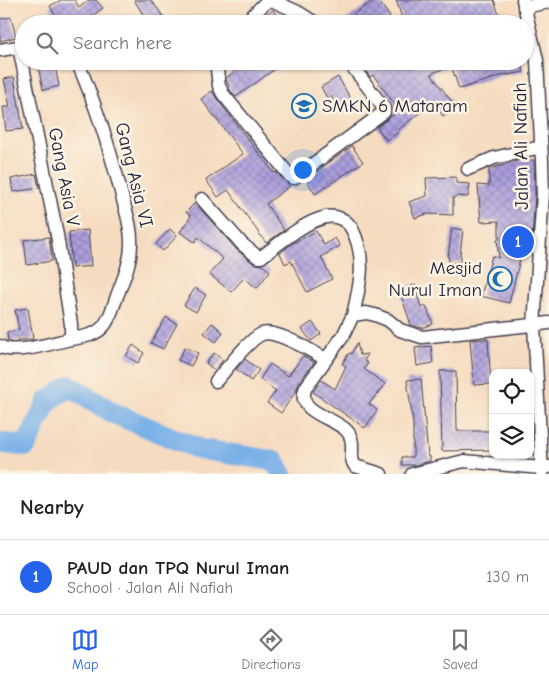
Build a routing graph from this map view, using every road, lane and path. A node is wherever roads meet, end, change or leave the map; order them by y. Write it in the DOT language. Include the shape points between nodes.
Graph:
graph roads {
  1 [pos="270,0"];
  2 [pos="549,2"];
  3 [pos="523,4"];
  4 [pos="254,15"];
  5 [pos="303,15"];
  6 [pos="534,45"];
  7 [pos="15,47"];
  8 [pos="0,50"];
  9 [pos="26,70"];
  10 [pos="82,70"];
  11 [pos="217,70"];
  12 [pos="355,70"];
  13 [pos="544,88"];
  14 [pos="542,147"];
  15 [pos="468,169"];
  16 [pos="202,199"];
  17 [pos="545,220"];
  18 [pos="353,315"];
  19 [pos="549,323"];
  20 [pos="534,325"];
  21 [pos="71,339"];
  22 [pos="0,346"];
  23 [pos="326,359"];
  24 [pos="543,366"];
  25 [pos="216,382"];
  26 [pos="544,470"];
  27 [pos="382,474"];
  28 [pos="412,474"];
  1 -- 4 [label="street"];
  1 -- 5 [label="street"];
  2 -- 3 [label="street"];
  6 -- 13 [label="street, Jalan Ali Nafiah"];
  7 -- 8 [label="street"];
  9 -- 21 [label="street, Gang Asia V" via="57,235"];
  10 -- 21 [label="street, Gang Asia VI" via="112,155 130,228 131,245 108,319 96,334"];
  11 -- 12 [label="street" via="223,94 294,178 384,112"];
  13 -- 14 [label="street, Jalan Ali Nafiah"];
  14 -- 15 [label="street" via="494,158"];
  14 -- 17 [label="street, Jalan Ali Nafiah"];
  16 -- 18 [label="street" via="258,257 311,223 333,217 345,221 354,234 361,255 360,285"];
  17 -- 20 [label="street, Jalan Ali Nafiah"];
  18 -- 20 [label="street" via="375,315 400,330 422,337"];
  18 -- 23 [label="street"];
  19 -- 20 [label="street"];
  20 -- 24 [label="street, Jalan Ali Nafiah"];
  21 -- 22 [label="street, Gang Asia VI" via="17,350"];
  23 -- 25 [label="street" via="278,335 262,334 252,340"];
  23 -- 27 [label="street" via="304,393 306,404 347,432 355,466"];
  24 -- 26 [label="street, Jalan Ali Nafiah"];
  26 -- 28 [label="street" via="464,461"];
}
